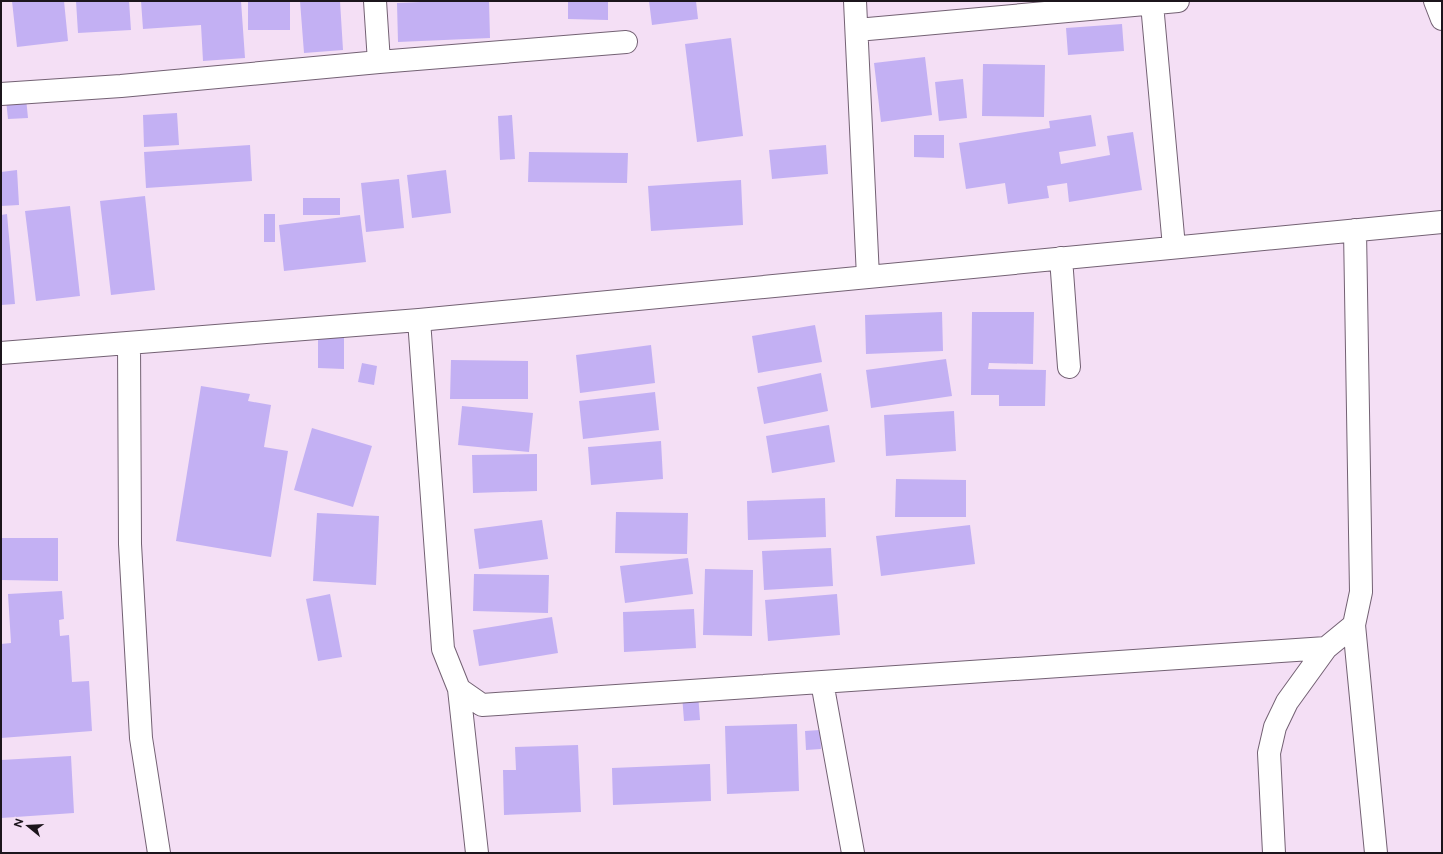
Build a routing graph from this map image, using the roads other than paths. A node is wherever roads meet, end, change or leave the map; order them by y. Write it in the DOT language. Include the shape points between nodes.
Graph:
graph roads {
  1 [pos="376,1"];
  2 [pos="855,1"];
  3 [pos="1178,1"];
  4 [pos="1435,1"];
  5 [pos="1152,4"];
  6 [pos="1442,19"];
  7 [pos="857,30"];
  8 [pos="626,42"];
  9 [pos="379,62"];
  10 [pos="1,94"];
  11 [pos="1442,222"];
  12 [pos="1355,230"];
  13 [pos="1174,247"];
  14 [pos="1061,258"];
  15 [pos="868,277"];
  16 [pos="419,320"];
  17 [pos="129,343"];
  18 [pos="1,353"];
  19 [pos="1069,367"];
  20 [pos="1354,625"];
  21 [pos="1326,648"];
  22 [pos="822,682"];
  23 [pos="459,689"];
  24 [pos="159,853"];
  25 [pos="477,853"];
  26 [pos="853,853"];
  27 [pos="1274,853"];
  28 [pos="1376,853"];
  1 -- 9 [label="street"];
  2 -- 7 [label="street"];
  3 -- 5 [label="street"];
  4 -- 6 [label="street"];
  5 -- 7 [label="street"];
  5 -- 13 [label="street"];
  7 -- 15 [label="street"];
  8 -- 9 [label="street"];
  9 -- 10 [label="street" via="121,86"];
  11 -- 12 [label="street"];
  12 -- 13 [label="street"];
  12 -- 20 [label="street" via="1361,592"];
  13 -- 14 [label="street"];
  14 -- 15 [label="street"];
  14 -- 19 [label="street"];
  15 -- 16 [label="street"];
  16 -- 17 [label="street"];
  16 -- 23 [label="street" via="443,649"];
  17 -- 18 [label="street"];
  17 -- 24 [label="street" via="130,544 140,730"];
  20 -- 21 [label="street"];
  20 -- 28 [label="street"];
  21 -- 22 [label="street"];
  21 -- 27 [label="street" via="1287,702 1275,727 1269,753"];
  22 -- 23 [label="street" via="482,705"];
  22 -- 26 [label="street"];
  23 -- 25 [label="street"];
}
